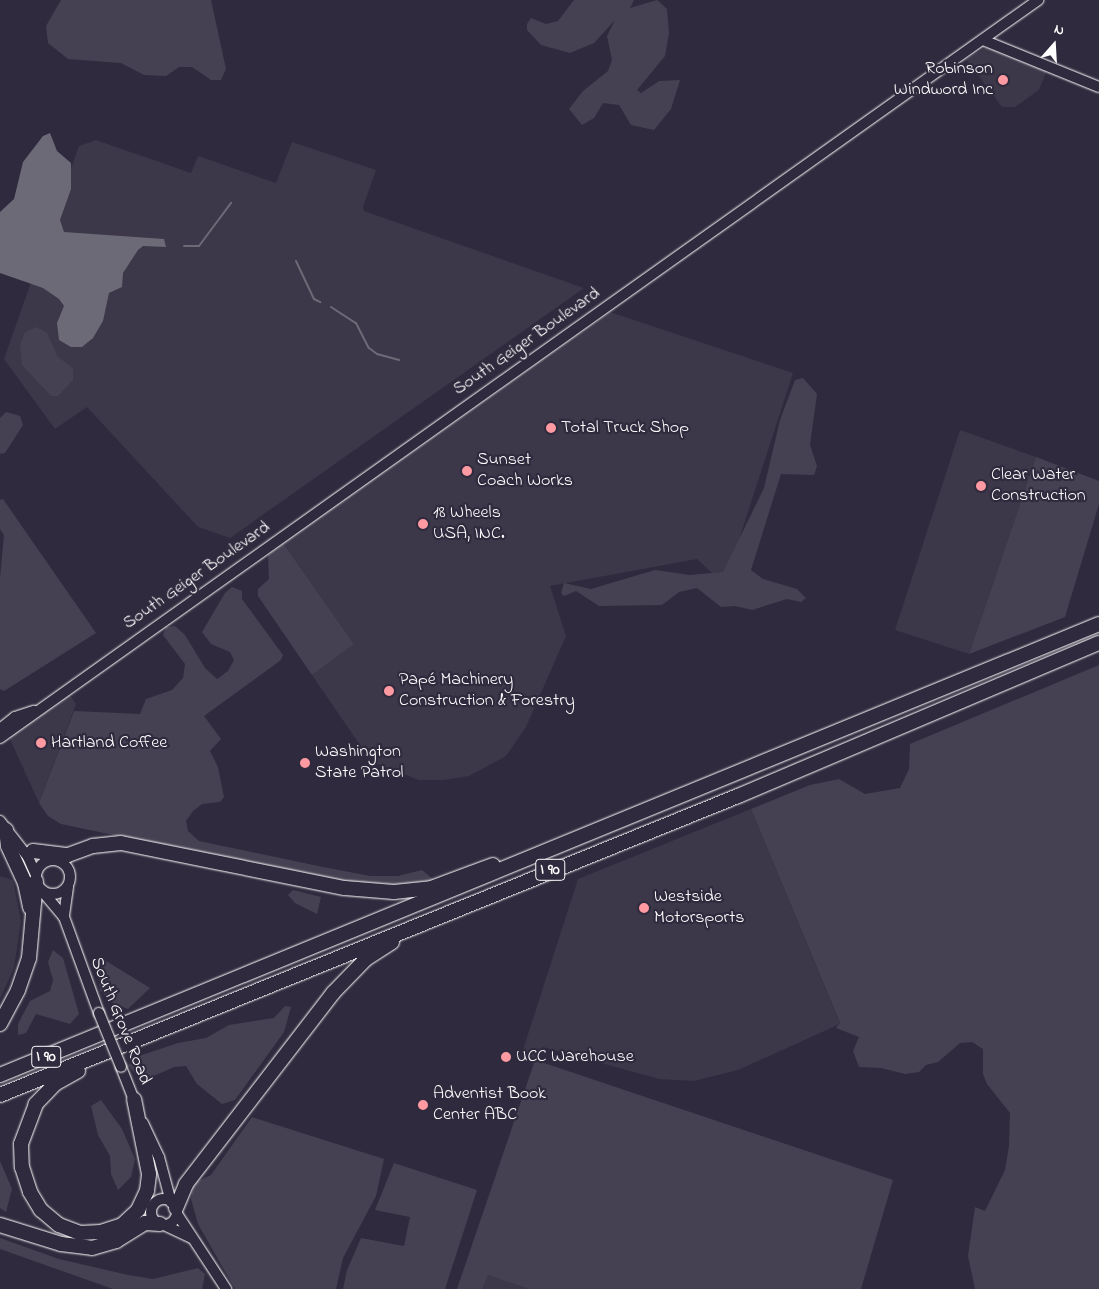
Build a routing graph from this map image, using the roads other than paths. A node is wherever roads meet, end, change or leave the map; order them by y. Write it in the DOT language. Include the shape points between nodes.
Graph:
graph roads {
  1 [pos="1038,0"];
  2 [pos="983,40"];
  3 [pos="1099,87"];
  4 [pos="1099,624"];
  5 [pos="1099,643"];
  6 [pos="35,711"];
  7 [pos="0,729"];
  8 [pos="0,738"];
  9 [pos="6,830"];
  10 [pos="585,837"];
  11 [pos="102,845"];
  12 [pos="33,851"];
  13 [pos="57,862"];
  14 [pos="38,882"];
  15 [pos="68,887"];
  16 [pos="64,917"];
  17 [pos="433,917"];
  18 [pos="33,925"];
  19 [pos="0,1024"];
  20 [pos="106,1051"];
  21 [pos="0,1076"];
  22 [pos="0,1095"];
  23 [pos="134,1099"];
  24 [pos="148,1136"];
  25 [pos="156,1202"];
  26 [pos="175,1208"];
  27 [pos="0,1225"];
  28 [pos="162,1225"];
  29 [pos="193,1239"];
  30 [pos="226,1289"];
  1 -- 2 [label="street, South Geiger Boulevard"];
  2 -- 3 [label="street"];
  2 -- 6 [label="street, South Geiger Boulevard"];
  4 -- 10 [label="highway, I 90"];
  5 -- 17 [label="highway, I 90" via="738,796"];
  6 -- 7 [label="street, South Geiger Boulevard" via="15,717"];
  6 -- 8 [label="street, South Geiger Boulevard"];
  9 -- 12 [label="street"];
  9 -- 14 [label="street, South Grove Road" via="28,857"];
  9 -- 18 [label="highway" via="8,846 28,895"];
  10 -- 11 [label="highway" via="534,850 431,888 394,892 345,888 141,847"];
  10 -- 21 [label="highway, I 90"];
  11 -- 12 [label="highway" via="68,855"];
  11 -- 13 [label="highway" via="77,861"];
  12 -- 13 [label="street"];
  13 -- 14 [label="street" via="41,865"];
  13 -- 15 [label="street" via="69,871"];
  14 -- 15 [label="street" via="53,895"];
  14 -- 16 [label="street, South Grove Road"];
  14 -- 18 [label="highway"];
  15 -- 16 [label="street, South Grove Road"];
  16 -- 23 [label="street, South Grove Road, bridge"];
  17 -- 20 [label="highway, I 90"];
  17 -- 26 [label="highway" via="376,951 344,979 186,1184"];
  18 -- 19 [label="highway" via="23,977"];
  20 -- 22 [label="highway, I 90"];
  20 -- 23 [label="highway" via="46,1092 36,1104 24,1131 21,1157 25,1180 41,1210 58,1225 80,1233 101,1232 122,1225 138,1210 147,1191 150,1174"];
  23 -- 24 [label="street, South Grove Road"];
  24 -- 25 [label="street, South Grove Road" via="160,1186"];
  24 -- 26 [label="street, South Grove Road" via="159,1158"];
  25 -- 26 [label="street" via="163,1200"];
  25 -- 28 [label="street" via="152,1215"];
  26 -- 28 [label="street" via="172,1223"];
  26 -- 29 [label="street, South Grove Road"];
  27 -- 28 [label="highway" via="61,1244 92,1248 116,1241 146,1223"];
  28 -- 29 [label="street"];
  29 -- 30 [label="street, South Grove Road"];
}
